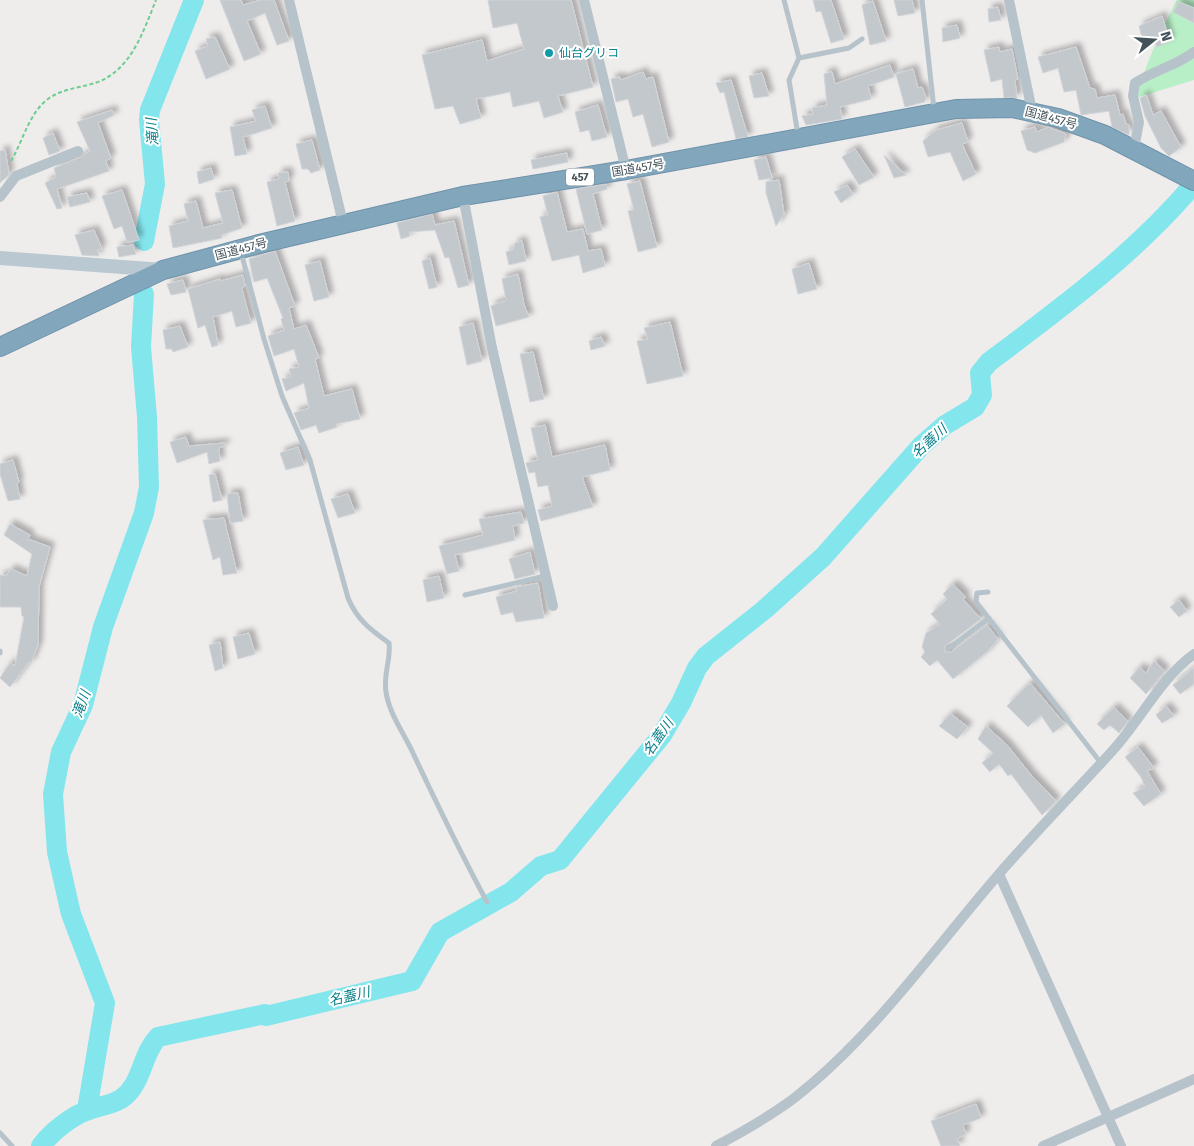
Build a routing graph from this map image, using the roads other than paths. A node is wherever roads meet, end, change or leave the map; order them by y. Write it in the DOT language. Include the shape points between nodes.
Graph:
graph roads {
  1 [pos="289,0"];
  2 [pos="584,0"];
  3 [pos="784,0"];
  4 [pos="922,0"];
  5 [pos="1009,0"];
  6 [pos="862,39"];
  7 [pos="1194,52"];
  8 [pos="799,58"];
  9 [pos="1032,111"];
  10 [pos="934,112"];
  11 [pos="799,138"];
  12 [pos="1134,149"];
  13 [pos="78,151"];
  14 [pos="626,170"];
  15 [pos="1194,180"];
  16 [pos="463,196"];
  17 [pos="0,197"];
  18 [pos="343,223"];
  19 [pos="240,249"];
  20 [pos="0,258"];
  21 [pos="163,270"];
  22 [pos="0,347"];
  23 [pos="545,576"];
  24 [pos="988,592"];
  25 [pos="465,595"];
  26 [pos="553,606"];
  27 [pos="989,618"];
  28 [pos="948,649"];
  29 [pos="1194,654"];
  30 [pos="1101,763"];
  31 [pos="999,874"];
  32 [pos="487,902"];
  33 [pos="1194,1079"];
  34 [pos="1107,1116"];
  35 [pos="0,1133"];
  36 [pos="12,1146"];
  37 [pos="716,1146"];
  38 [pos="1043,1146"];
  39 [pos="1121,1146"];
  1 -- 18 [label="street"];
  2 -- 14 [label="street"];
  3 -- 8 [label="lane"];
  4 -- 10 [label="lane"];
  5 -- 9 [label="street"];
  6 -- 8 [label="lane" via="849,48"];
  7 -- 12 [label="street" via="1135,83 1133,96 1139,122"];
  8 -- 11 [label="lane" via="789,80"];
  9 -- 10 [label="highway, 国道457号 / 457" via="956,108"];
  9 -- 12 [label="highway, 国道457号 / 457" via="1105,134"];
  10 -- 11 [label="highway, 国道457号 / 457"];
  11 -- 14 [label="highway, 国道457号 / 457"];
  12 -- 15 [label="highway, 国道457号 / 457"];
  13 -- 17 [label="street" via="16,176"];
  14 -- 16 [label="highway, 国道457号 / 457"];
  16 -- 18 [label="highway, 国道457号 / 457"];
  16 -- 23 [label="street" via="492,348"];
  18 -- 19 [label="highway, 国道457号 / 457"];
  19 -- 21 [label="highway, 国道457号 / 457"];
  19 -- 32 [label="lane" via="282,396 310,460 348,598 354,613 389,643 390,654 384,676 394,716 448,830"];
  20 -- 21 [label="street"];
  21 -- 22 [label="highway, 国道457号 / 457"];
  23 -- 25 [label="lane"];
  23 -- 26 [label="street"];
  24 -- 27 [label="lane" via="977,593 976,602"];
  27 -- 28 [label="lane"];
  27 -- 30 [label="lane"];
  29 -- 30 [label="street" via="1168,680"];
  30 -- 31 [label="street"];
  31 -- 34 [label="street"];
  31 -- 37 [label="street" via="839,1058 793,1099"];
  33 -- 34 [label="street"];
  34 -- 38 [label="street"];
  34 -- 39 [label="street"];
  35 -- 36 [label="lane"];
}
